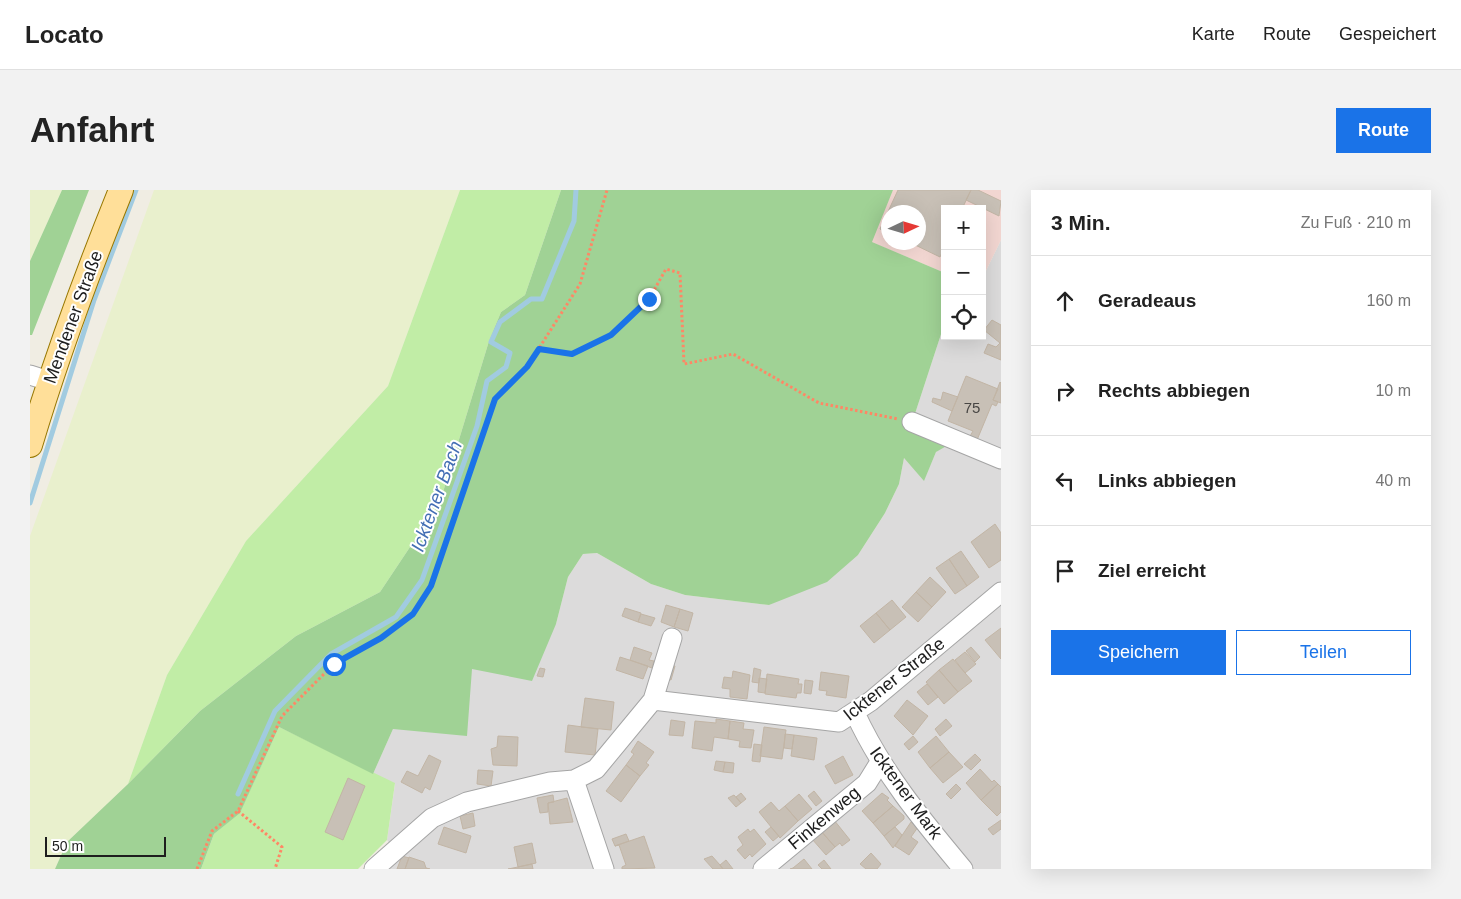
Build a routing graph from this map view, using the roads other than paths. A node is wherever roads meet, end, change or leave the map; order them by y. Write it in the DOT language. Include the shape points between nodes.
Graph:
graph roads {
  1 [pos="121,190"];
  2 [pos="40,378"];
  3 [pos="912,422"];
  4 [pos="30,445"];
  5 [pos="1001,459"];
  6 [pos="1001,592"];
  7 [pos="672,638"];
  8 [pos="652,700"];
  9 [pos="856,713"];
  10 [pos="880,762"];
  11 [pos="574,780"];
  12 [pos="374,869"];
  13 [pos="604,869"];
  14 [pos="763,869"];
  15 [pos="963,869"];
  1 -- 2 [label="main road, Mendener Straße"];
  2 -- 4 [label="main road, Mendener Straße"];
  3 -- 5 [label="street"];
  6 -- 9 [label="street, Icktener Straße"];
  7 -- 8 [label="street"];
  8 -- 9 [label="street, Icktener Straße" via="839,722"];
  8 -- 11 [label="street" via="596,769"];
  9 -- 10 [label="street, Icktener Mark"];
  10 -- 14 [label="street, Finkenweg" via="867,783"];
  10 -- 15 [label="street, Icktener Mark"];
  11 -- 12 [label="street" via="550,782 467,802 432,818"];
  11 -- 13 [label="street"];
}
